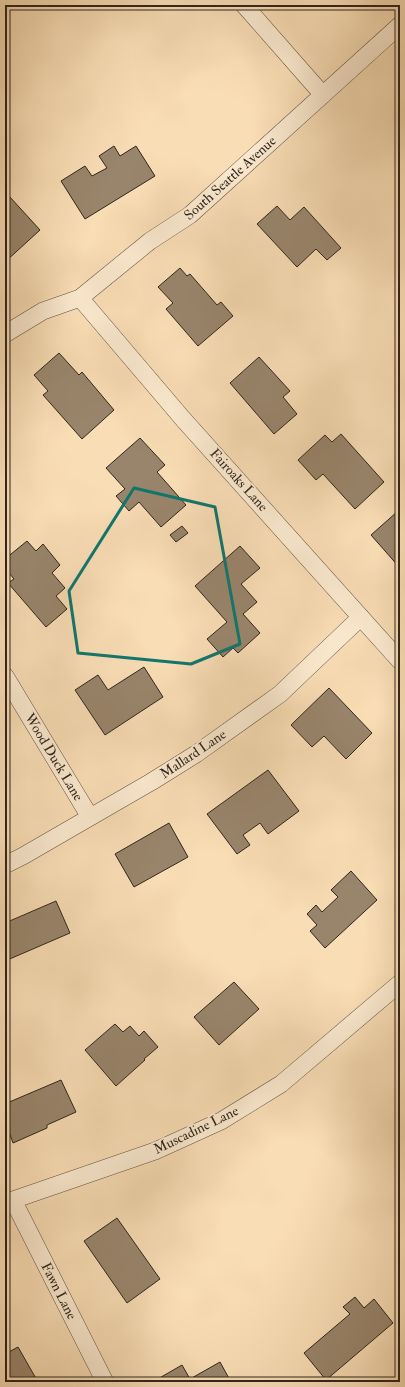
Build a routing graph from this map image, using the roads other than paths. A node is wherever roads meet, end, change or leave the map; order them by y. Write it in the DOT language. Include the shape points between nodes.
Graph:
graph roads {
  1 [pos="244,5"];
  2 [pos="400,25"];
  3 [pos="322,95"];
  4 [pos="80,298"];
  5 [pos="5,334"];
  6 [pos="361,617"];
  7 [pos="400,661"];
  8 [pos="5,676"];
  9 [pos="90,817"];
  10 [pos="5,864"];
  11 [pos="400,983"];
  12 [pos="9,1200"];
  13 [pos="105,1382"];
  1 -- 3 [label="street"];
  2 -- 3 [label="street, South Seattle Avenue"];
  3 -- 4 [label="street, South Seattle Avenue" via="190,216 150,241"];
  4 -- 5 [label="street, South Seattle Avenue" via="44,311"];
  4 -- 6 [label="street, Fairoaks Lane" via="183,419"];
  6 -- 7 [label="street, Fairoaks Lane"];
  6 -- 9 [label="street, Mallard Lane" via="280,694 196,754"];
  8 -- 9 [label="street, Wood Duck Lane"];
  9 -- 10 [label="street, Mallard Lane"];
  11 -- 12 [label="street, Muscadine Lane" via="281,1084 221,1121 154,1151"];
  12 -- 13 [label="street, Fawn Lane"];
}
